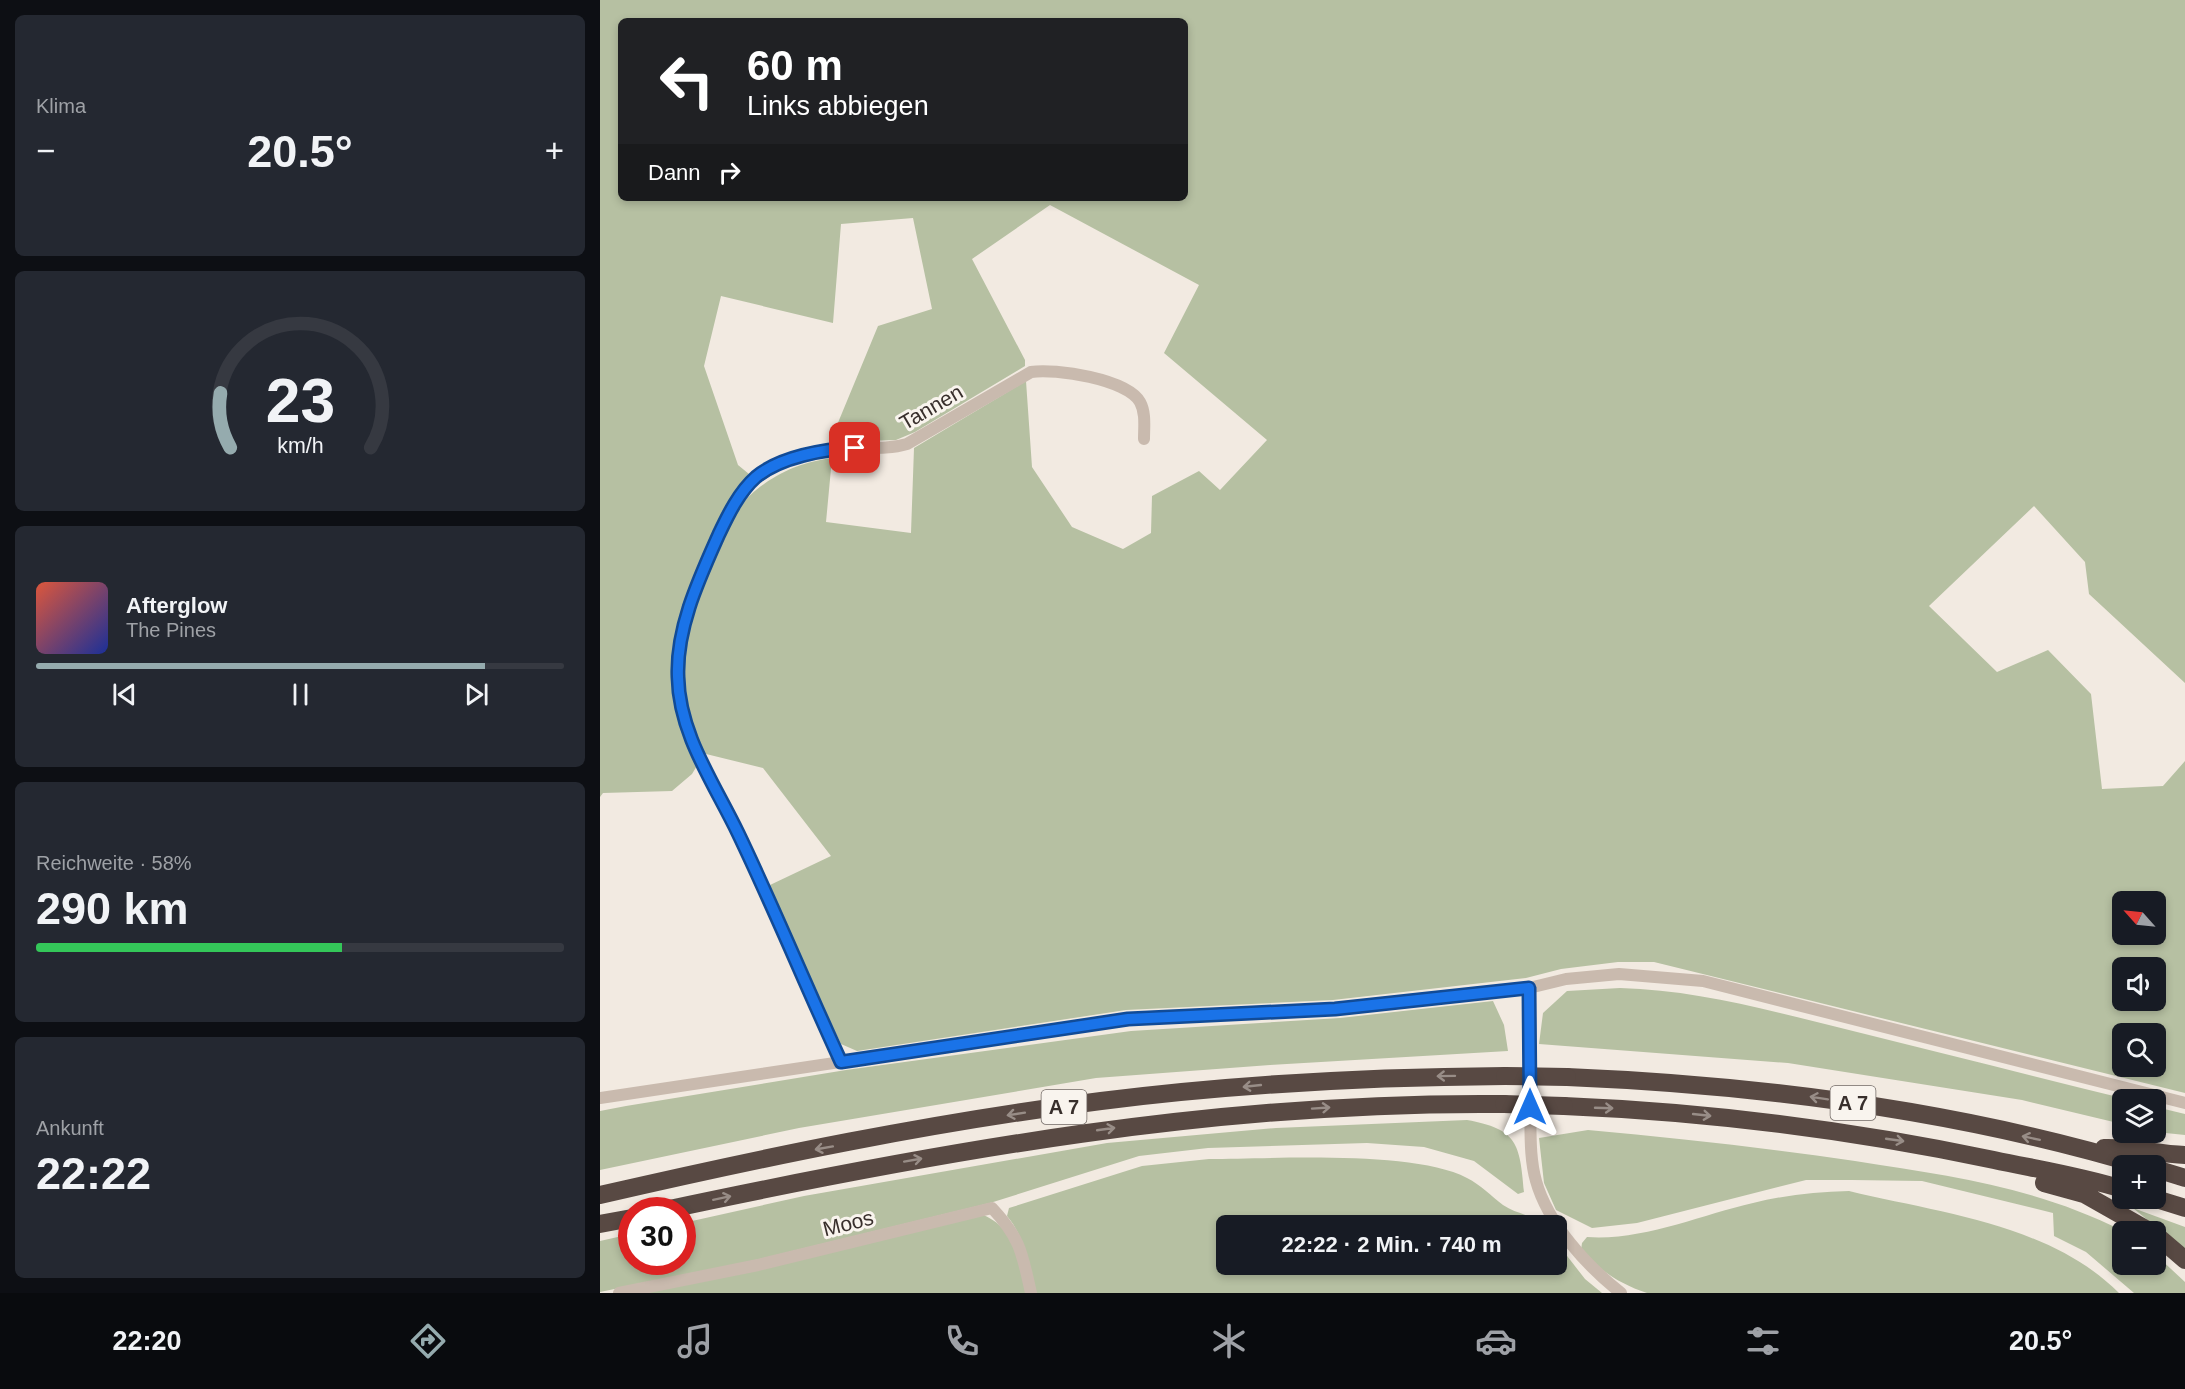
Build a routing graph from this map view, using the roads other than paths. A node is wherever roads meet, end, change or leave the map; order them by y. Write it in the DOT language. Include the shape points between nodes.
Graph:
graph roads {
  1 [pos="1144,439"];
  2 [pos="1529,988"];
  3 [pos="841,1062"];
  4 [pos="600,1098"];
  5 [pos="2185,1103"];
  6 [pos="2089,1149"];
  7 [pos="2185,1155"];
  8 [pos="2112,1156"];
  9 [pos="2005,1162"];
  10 [pos="2166,1172"];
  11 [pos="2185,1178"];
  12 [pos="2112,1187"];
  13 [pos="600,1195"];
  14 [pos="2166,1202"];
  15 [pos="696,1204"];
  16 [pos="2185,1208"];
  17 [pos="618,1221"];
  18 [pos="2132,1221"];
  19 [pos="600,1224"];
  20 [pos="2166,1244"];
  21 [pos="2185,1260"];
  22 [pos="619,1293"];
  23 [pos="1031,1293"];
  24 [pos="1621,1293"];
  1 -- 3 [label="street, Tannen" via="1144,411 1133,393 1070,372 1046,369 1025,376 896,448 835,449 795,457 756,477 731,509 705,565 680,641 678,677 682,710 694,747 738,834"];
  2 -- 3 [label="street" via="1335,1009 1128,1019"];
  2 -- 5 [label="street" via="1566,979 1619,974 1703,981"];
  2 -- 24 [label="street" via="1531,1149 1535,1179 1544,1203 1575,1249 1592,1270"];
  3 -- 4 [label="street"];
  6 -- 7 [label="highway, A 7" via="2127,1147"];
  6 -- 8 [label="highway, A 7"];
  6 -- 13 [label="highway, A 7, one-way, bridge" via="1919,1114 1785,1093 1567,1077 1421,1077 1273,1084 1101,1101 808,1151"];
  9 -- 12 [label="highway, A 7"];
  15 -- 9 [label="highway, A 7, one-way, bridge" via="828,1176 1103,1129 1362,1105 1504,1104 1643,1109 1913,1143"];
  9 -- 18 [label="highway, A 7" via="2034,1180 2085,1194"];
  10 -- 11 [label="highway"];
  14 -- 16 [label="highway"];
  17 -- 19 [label="highway"];
  20 -- 21 [label="highway"];
  22 -- 23 [label="street, Moos" via="758,1265 992,1208 1011,1228 1021,1250"];
}
